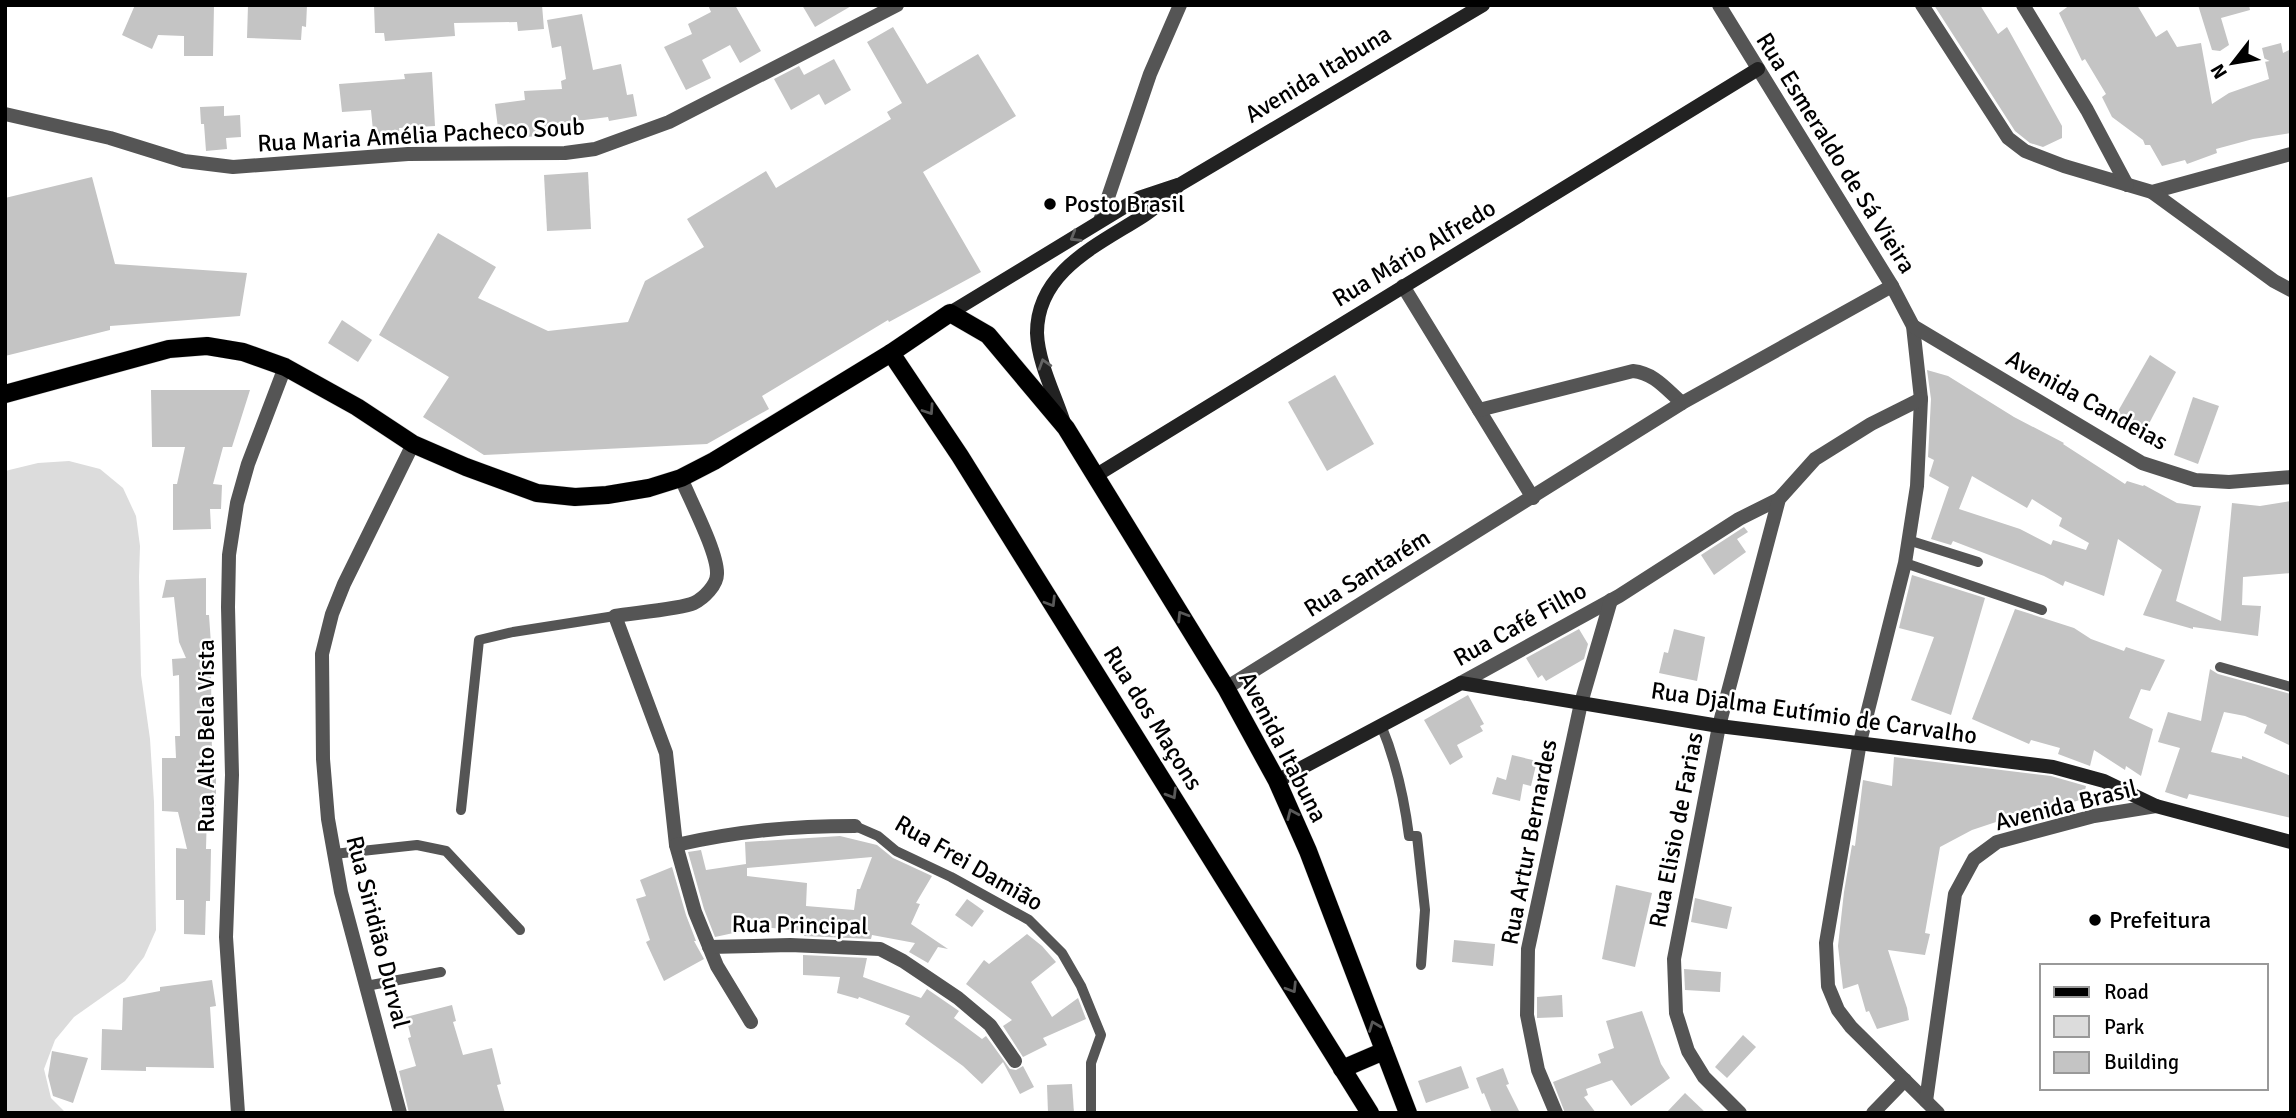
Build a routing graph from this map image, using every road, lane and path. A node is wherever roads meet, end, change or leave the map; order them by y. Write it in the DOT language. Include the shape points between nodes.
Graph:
graph roads {
  1 [pos="897,5"];
  2 [pos="1180,5"];
  3 [pos="1483,5"];
  4 [pos="1719,5"];
  5 [pos="1922,5"];
  6 [pos="2022,5"];
  7 [pos="1758,69"];
  8 [pos="5,114"];
  9 [pos="2291,154"];
  10 [pos="1179,185"];
  11 [pos="2127,185"];
  12 [pos="2152,192"];
  13 [pos="1100,221"];
  14 [pos="1404,286"];
  15 [pos="1892,286"];
  16 [pos="2291,290"];
  17 [pos="950,313"];
  18 [pos="1913,326"];
  19 [pos="891,353"];
  20 [pos="285,367"];
  21 [pos="5,394"];
  22 [pos="1921,399"];
  23 [pos="1682,403"];
  24 [pos="1479,410"];
  25 [pos="1066,428"];
  26 [pos="413,444"];
  27 [pos="1096,476"];
  28 [pos="2291,477"];
  29 [pos="681,478"];
  30 [pos="1532,498"];
  31 [pos="1779,499"];
  32 [pos="1908,540"];
  33 [pos="1978,562"];
  34 [pos="1905,563"];
  35 [pos="1611,600"];
  36 [pos="2042,610"];
  37 [pos="615,616"];
  38 [pos="2220,667"];
  39 [pos="1461,682"];
  40 [pos="2291,687"];
  41 [pos="1226,688"];
  42 [pos="1581,703"];
  43 [pos="1381,725"];
  44 [pos="1719,726"];
  45 [pos="1860,741"];
  46 [pos="1277,781"];
  47 [pos="2156,806"];
  48 [pos="461,810"];
  49 [pos="855,826"];
  50 [pos="2291,842"];
  51 [pos="676,845"];
  52 [pos="334,854"];
  53 [pos="520,930"];
  54 [pos="709,947"];
  55 [pos="1422,965"];
  56 [pos="441,972"];
  57 [pos="366,986"];
  58 [pos="751,1022"];
  59 [pos="1384,1051"];
  60 [pos="1015,1061"];
  61 [pos="1342,1069"];
  62 [pos="1905,1080"];
  63 [pos="1926,1101"];
  64 [pos="238,1113"];
  65 [pos="400,1113"];
  66 [pos="1091,1113"];
  67 [pos="1370,1113"];
  68 [pos="1408,1113"];
  69 [pos="1556,1113"];
  70 [pos="1740,1113"];
  71 [pos="1873,1113"];
  72 [pos="1938,1113"];
  1 -- 8 [label="street, Rua Maria Amélia Pacheco Soub" via="669,122 595,149 565,153 408,153 233,167 184,161"];
  2 -- 13 [label="street" via="1150,74"];
  3 -- 10 [label="street, Avenida Itabuna"];
  4 -- 7 [label="street, Rua Esmeraldo de Sá Vieira"];
  5 -- 11 [label="street" via="2008,138 2025,151"];
  6 -- 11 [label="street"];
  7 -- 14 [label="street, Rua Mário Alfredo"];
  7 -- 15 [label="street, Rua Esmeraldo de Sá Vieira"];
  9 -- 12 [label="street"];
  10 -- 13 [label="street, Avenida Itabuna" via="1139,198"];
  25 -- 10 [label="street, Avenida Itabuna, one-way" via="1037,334 1050,287 1088,250 1144,215"];
  11 -- 12 [label="street"];
  12 -- 16 [label="street"];
  13 -- 17 [label="street, Avenida Itabuna, one-way"];
  14 -- 24 [label="street"];
  14 -- 27 [label="street, Rua Mário Alfredo"];
  15 -- 18 [label="street, Rua Esmeraldo de Sá Vieira"];
  15 -- 23 [label="street, Rua Santarém"];
  17 -- 19 [label="main road"];
  17 -- 25 [label="main road, Avenida Itabuna" via="988,335"];
  18 -- 22 [label="street"];
  18 -- 28 [label="street, Avenida Candeias" via="2142,463 2195,480"];
  19 -- 29 [label="main road"];
  19 -- 61 [label="main road, Rua dos Maçons, one-way"];
  20 -- 21 [label="main road" via="243,352 207,346 169,349"];
  20 -- 26 [label="main road"];
  20 -- 64 [label="street, Rua Alto Bela Vista" via="248,464 229,555 232,775 226,937"];
  22 -- 31 [label="street" via="1815,459"];
  22 -- 32 [label="street" via="1917,486"];
  23 -- 24 [label="street" via="1655,378 1633,371"];
  23 -- 30 [label="street, Rua Santarém"];
  24 -- 30 [label="street"];
  25 -- 27 [label="main road, Avenida Itabuna"];
  26 -- 29 [label="main road" via="537,493 607,495"];
  26 -- 52 [label="street, Rua Siridião Durval" via="344,584 323,654 323,759"];
  41 -- 27 [label="main road, Avenida Itabuna, one-way"];
  29 -- 37 [label="street" via="712,551 717,574 714,582 693,604"];
  30 -- 41 [label="street, Rua Santarém"];
  31 -- 35 [label="street, Rua Café Filho"];
  31 -- 44 [label="street, Rua Elisio de Farias"];
  32 -- 33 [label="lane"];
  32 -- 34 [label="street"];
  34 -- 36 [label="lane"];
  34 -- 45 [label="street"];
  35 -- 39 [label="street, Rua Café Filho"];
  35 -- 42 [label="street, Rua Artur Bernardes"];
  37 -- 48 [label="lane" via="479,640"];
  37 -- 51 [label="street" via="666,753"];
  38 -- 40 [label="lane"];
  39 -- 42 [label="street, Rua Djalma Eutímio de Carvalho"];
  39 -- 43 [label="street, Rua Café Filho"];
  41 -- 46 [label="main road, Avenida Itabuna"];
  42 -- 44 [label="street, Rua Djalma Eutímio de Carvalho"];
  42 -- 69 [label="street, Rua Artur Bernardes" via="1528,949 1527,1016 1538,1070"];
  43 -- 46 [label="street, Rua Café Filho"];
  43 -- 55 [label="lane" via="1397,768 1409,836 1417,836 1425,910"];
  44 -- 45 [label="street, Rua Djalma Eutímio de Carvalho"];
  44 -- 70 [label="street, Rua Elisio de Farias" via="1674,959 1676,1013 1688,1051 1704,1077"];
  45 -- 47 [label="street, Rua Djalma Eutímio de Carvalho" via="2053,768 2104,781"];
  45 -- 62 [label="street" via="1829,919 1828,986 1851,1027"];
  59 -- 46 [label="main road, Avenida Itabuna, one-way"];
  47 -- 50 [label="street, Avenida Brasil"];
  47 -- 63 [label="street, Avenida Brasil" via="2094,816 1997,842 1974,859 1955,894"];
  49 -- 51 [label="street, Rua Frei Damião" via="730,833"];
  49 -- 66 [label="lane, Rua Frei Damião" via="1029,920 1062,953 1101,1035 1091,1063"];
  51 -- 54 [label="street"];
  52 -- 53 [label="lane" via="417,845 446,851"];
  52 -- 57 [label="street, Rua Siridião Durval"];
  54 -- 58 [label="street"];
  54 -- 60 [label="street, Rua Principal" via="880,949 958,998 990,1025"];
  56 -- 57 [label="lane"];
  57 -- 65 [label="street, Rua Siridião Durval"];
  59 -- 61 [label="main road"];
  59 -- 68 [label="main road, Avenida Itabuna"];
  61 -- 67 [label="main road, Rua dos Maçons"];
  62 -- 63 [label="street"];
  62 -- 71 [label="street"];
  63 -- 72 [label="street"];
}
